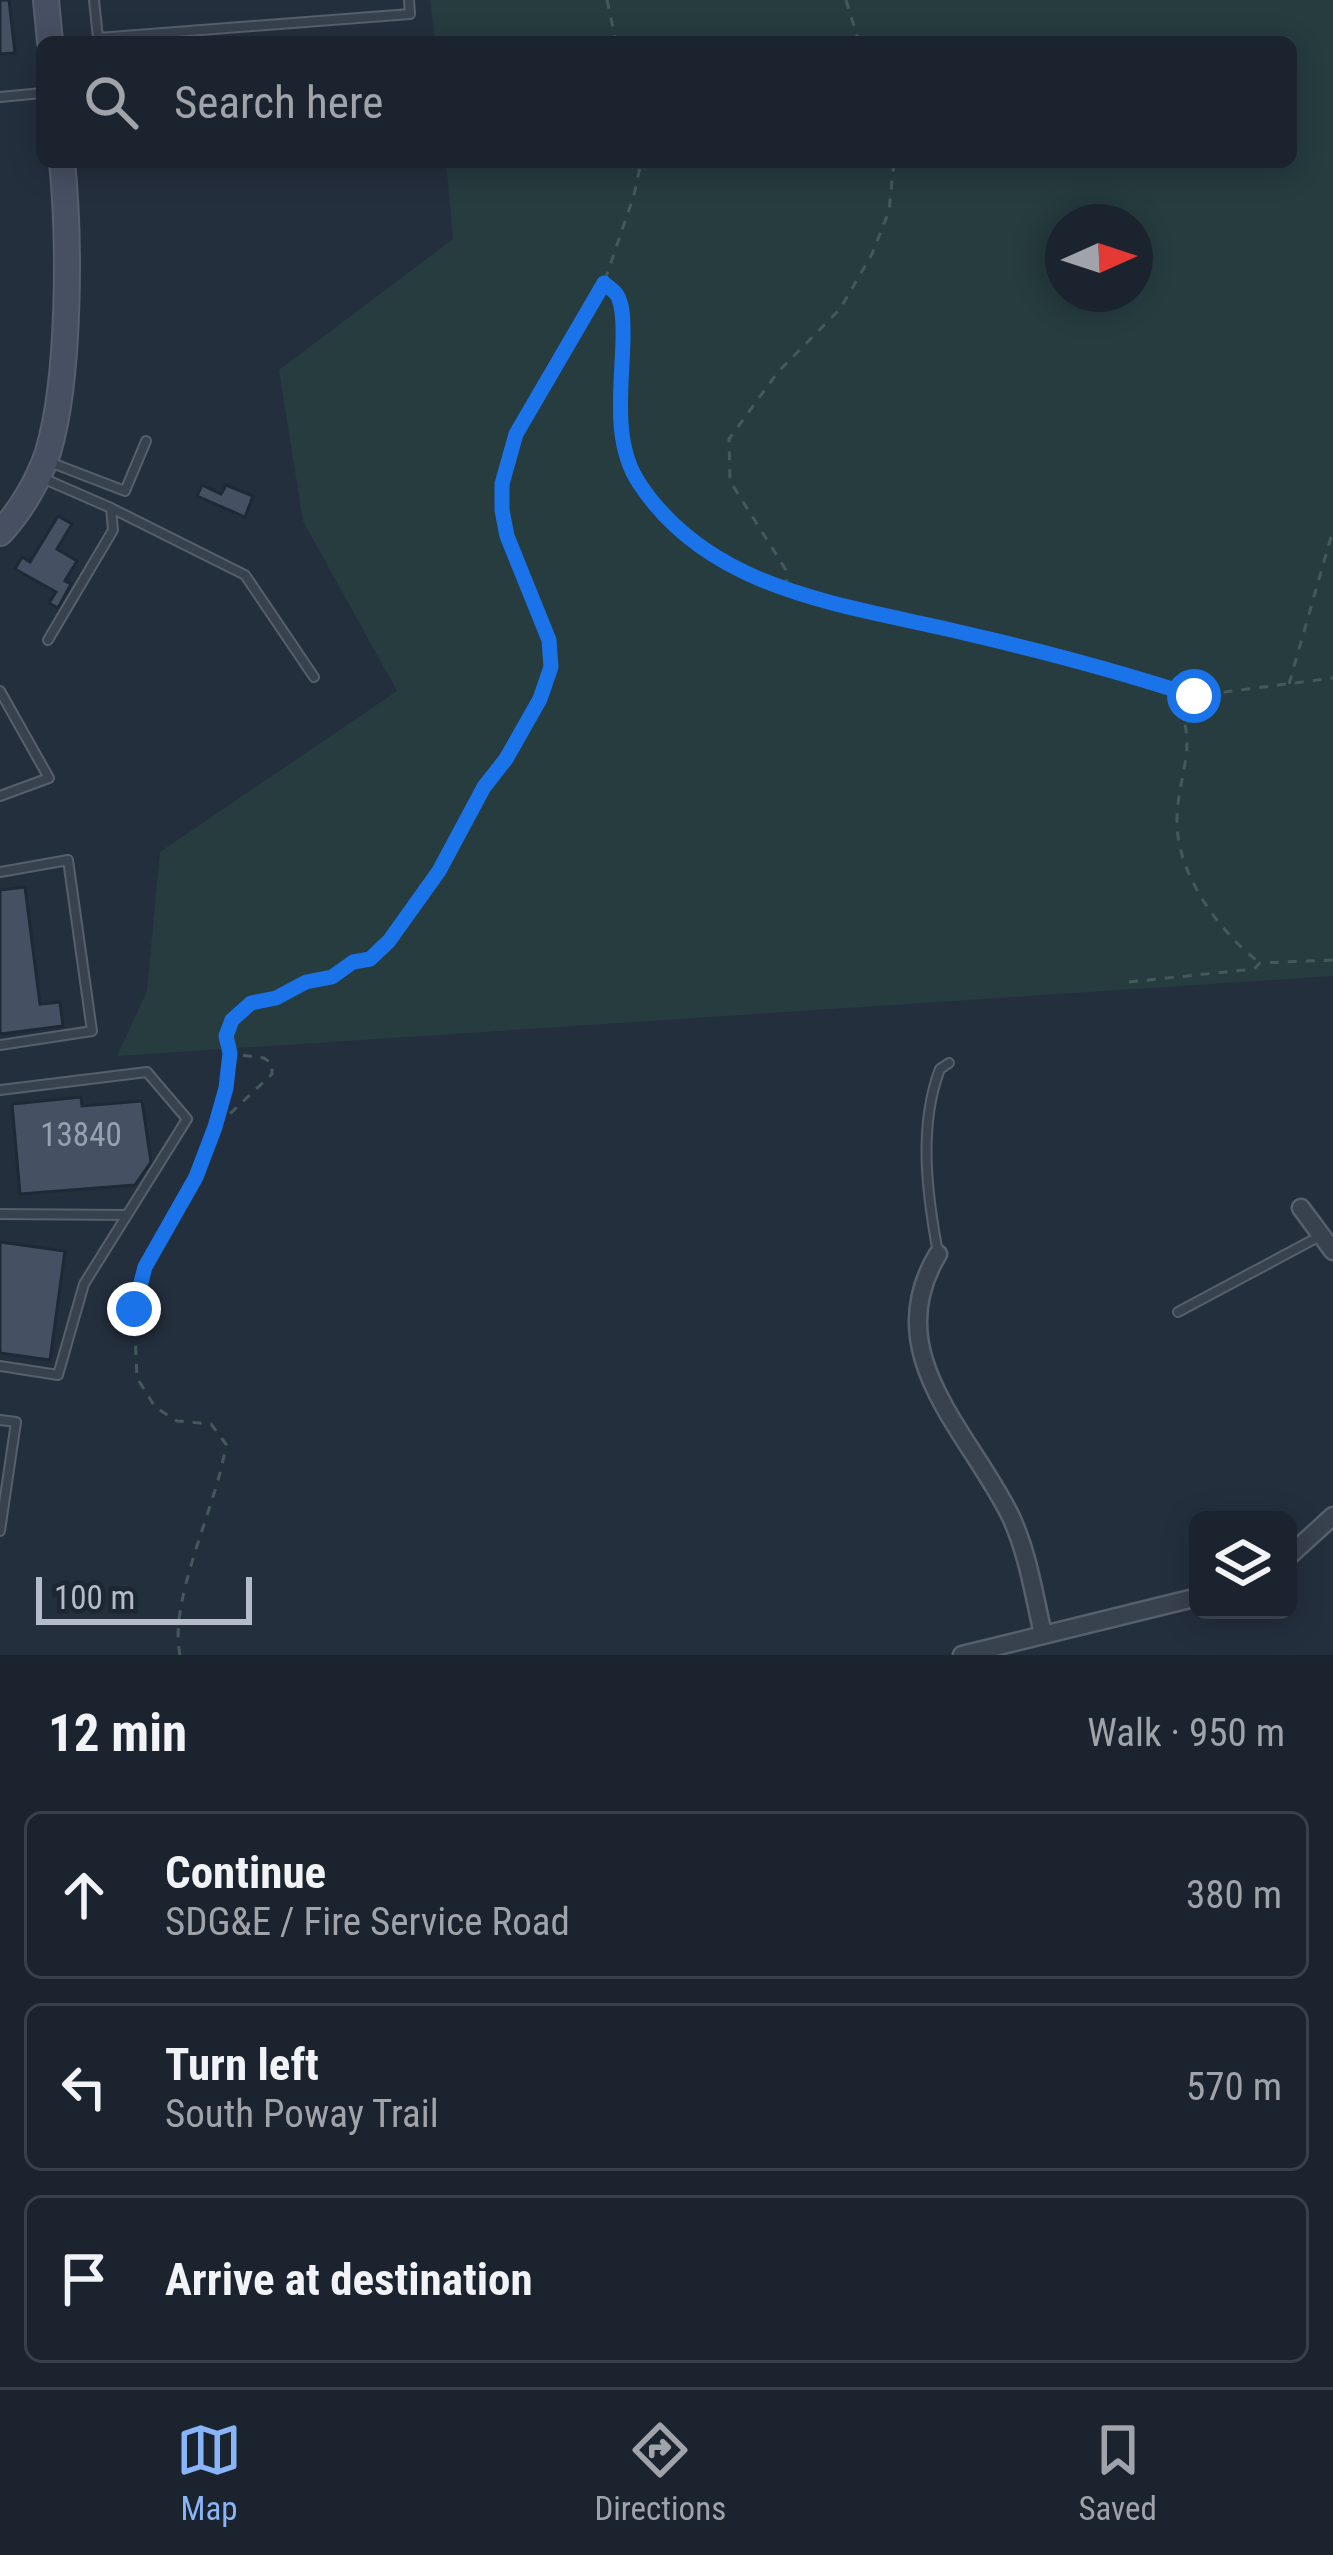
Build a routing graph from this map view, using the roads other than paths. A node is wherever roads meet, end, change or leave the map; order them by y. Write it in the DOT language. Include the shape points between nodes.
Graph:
graph roads {
  1 [pos="46,0"];
  2 [pos="94,0"];
  3 [pos="409,0"];
  4 [pos="49,36"];
  5 [pos="98,36"];
  6 [pos="124,36"];
  7 [pos="36,93"];
  8 [pos="0,97"];
  9 [pos="62,168"];
  10 [pos="146,441"];
  11 [pos="42,468"];
  12 [pos="111,508"];
  13 [pos="0,532"];
  14 [pos="48,640"];
  15 [pos="314,677"];
  16 [pos="0,692"];
  17 [pos="0,796"];
  18 [pos="0,872"];
  19 [pos="0,1045"];
  20 [pos="949,1063"];
  21 [pos="0,1090"];
  22 [pos="1301,1208"];
  23 [pos="0,1214"];
  24 [pos="129,1215"];
  25 [pos="1327,1243"];
  26 [pos="938,1254"];
  27 [pos="1178,1312"];
  28 [pos="0,1366"];
  29 [pos="0,1420"];
  30 [pos="1333,1516"];
  31 [pos="0,1531"];
  32 [pos="1297,1549"];
  33 [pos="1189,1599"];
  34 [pos="1043,1634"];
  35 [pos="962,1655"];
  1 -- 4 [label="street"];
  2 -- 5 [label="lane"];
  3 -- 6 [label="lane" via="410,14"];
  7 -- 8 [label="lane"];
  9 -- 11 [label="street" via="59,401"];
  10 -- 11 [label="lane" via="125,491"];
  11 -- 12 [label="lane"];
  11 -- 13 [label="street"];
  12 -- 14 [label="lane" via="113,530"];
  12 -- 15 [label="lane" via="245,574"];
  16 -- 17 [label="lane" via="49,778"];
  18 -- 19 [label="lane" via="68,860 92,1031"];
  20 -- 26 [label="lane" via="940,1069 928,1117"];
  21 -- 24 [label="lane" via="147,1072 187,1119"];
  22 -- 25 [label="street"];
  23 -- 24 [label="lane"];
  24 -- 28 [label="lane" via="85,1284 58,1375"];
  25 -- 27 [label="lane"];
  26 -- 34 [label="street" via="920,1301 923,1363 1015,1526"];
  29 -- 31 [label="lane" via="16,1422"];
  30 -- 32 [label="street"];
  33 -- 34 [label="street"];
  34 -- 35 [label="street"];
}
